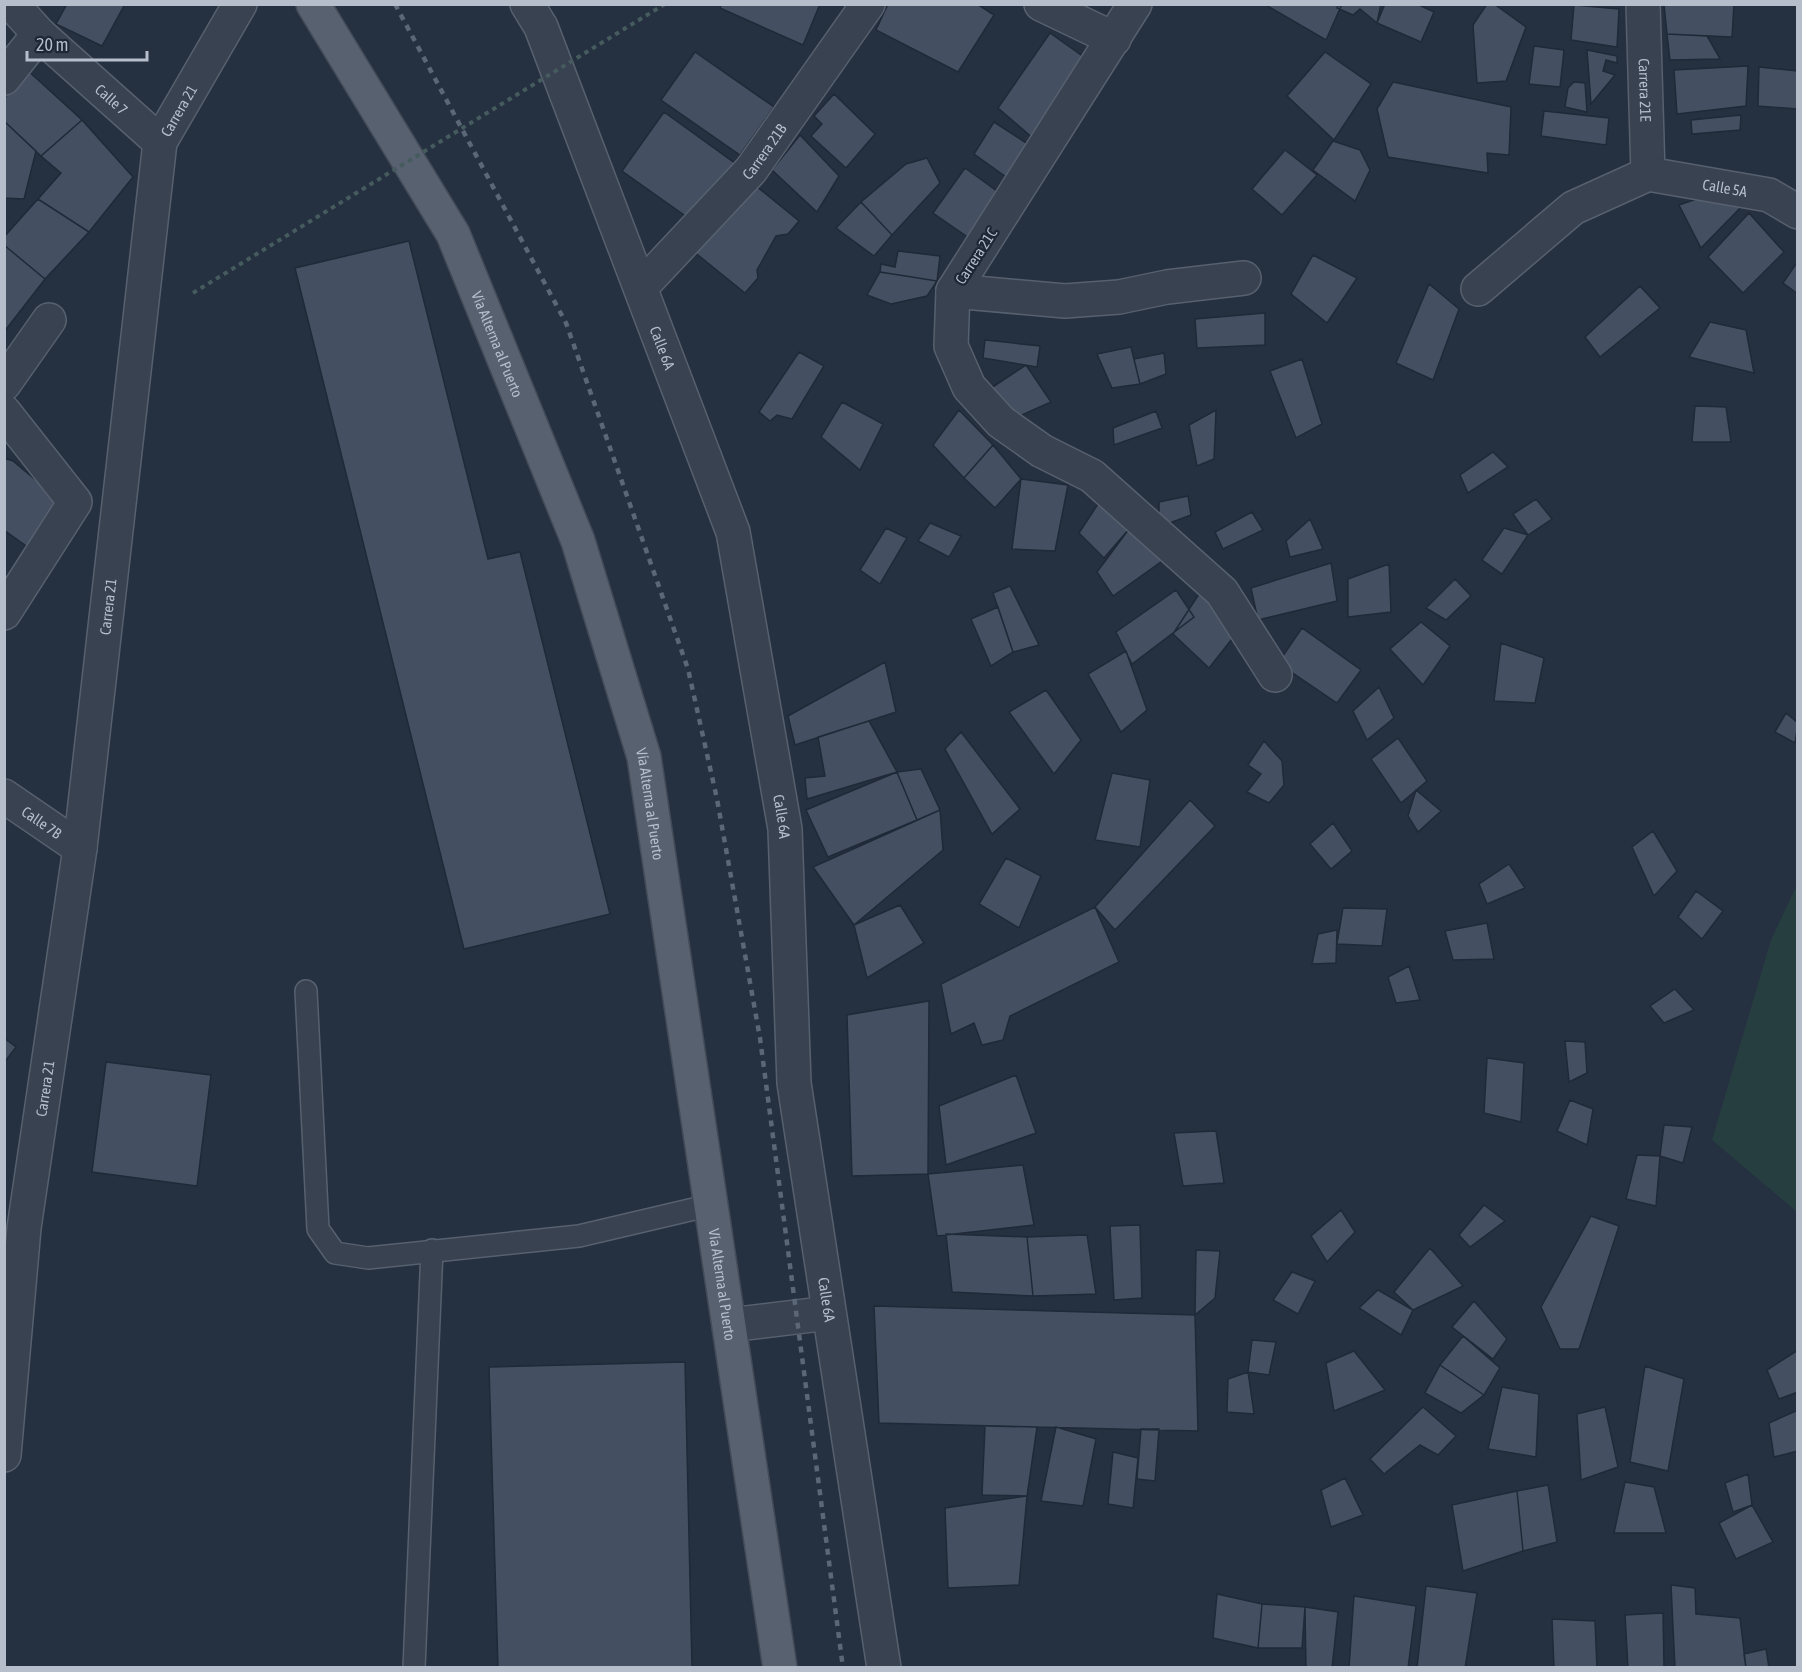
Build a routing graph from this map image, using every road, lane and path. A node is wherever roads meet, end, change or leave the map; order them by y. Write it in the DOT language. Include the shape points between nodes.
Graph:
graph roads {
  1 [pos="12,4"];
  2 [pos="240,4"];
  3 [pos="314,4"];
  4 [pos="665,4"];
  5 [pos="868,4"];
  6 [pos="1041,4"];
  7 [pos="1135,4"];
  8 [pos="1643,4"];
  9 [pos="540,12"];
  10 [pos="39,34"];
  11 [pos="1114,39"];
  12 [pos="4,78"];
  13 [pos="160,142"];
  14 [pos="1648,174"];
  15 [pos="1797,212"];
  16 [pos="1244,278"];
  17 [pos="642,285"];
  18 [pos="1478,289"];
  19 [pos="953,291"];
  20 [pos="193,293"];
  21 [pos="49,320"];
  22 [pos="4,384"];
  23 [pos="4,412"];
  24 [pos="4,613"];
  25 [pos="1275,675"];
  26 [pos="4,796"];
  27 [pos="80,848"];
  28 [pos="306,991"];
  29 [pos="711,1205"];
  30 [pos="14,1220"];
  31 [pos="432,1250"];
  32 [pos="829,1313"];
  33 [pos="729,1325"];
  34 [pos="5,1440"];
  35 [pos="414,1668"];
  36 [pos="780,1668"];
  37 [pos="884,1668"];
  1 -- 10 [label="street, Calle 7"];
  2 -- 13 [label="street, Carrera 21"];
  3 -- 29 [label="main road, Vía Alterna al Puerto" via="453,234 578,541 644,757"];
  4 -- 20 [label="path, bridge"];
  5 -- 17 [label="street, Carrera 21B" via="751,170"];
  6 -- 11 [label="street"];
  7 -- 11 [label="street, Carrera 21C"];
  8 -- 14 [label="street, Carrera 21E"];
  9 -- 17 [label="street, Calle 6A"];
  10 -- 12 [label="street"];
  10 -- 13 [label="street, Calle 7"];
  11 -- 19 [label="street, Carrera 21C"];
  13 -- 27 [label="street, Carrera 21"];
  14 -- 15 [label="street, Calle 5A" via="1769,195"];
  14 -- 18 [label="street" via="1573,208"];
  16 -- 19 [label="street, Carrera 21C" via="1065,301"];
  17 -- 32 [label="street, Calle 6A" via="734,532 785,829 794,1083"];
  19 -- 25 [label="street" via="951,346 969,387 1010,428 1042,451 1092,476 1222,592"];
  21 -- 22 [label="street"];
  23 -- 24 [label="street" via="75,502"];
  26 -- 27 [label="street, Calle 7B"];
  27 -- 30 [label="street, Carrera 21"];
  28 -- 31 [label="lane" via="318,1229 335,1253 368,1258"];
  29 -- 31 [label="lane" via="579,1236"];
  29 -- 33 [label="main road, Vía Alterna al Puerto"];
  30 -- 34 [label="street, Carrera 21"];
  31 -- 35 [label="lane"];
  32 -- 33 [label="street"];
  32 -- 37 [label="street, Calle 6A"];
  33 -- 36 [label="main road, Vía Alterna al Puerto"];
}
